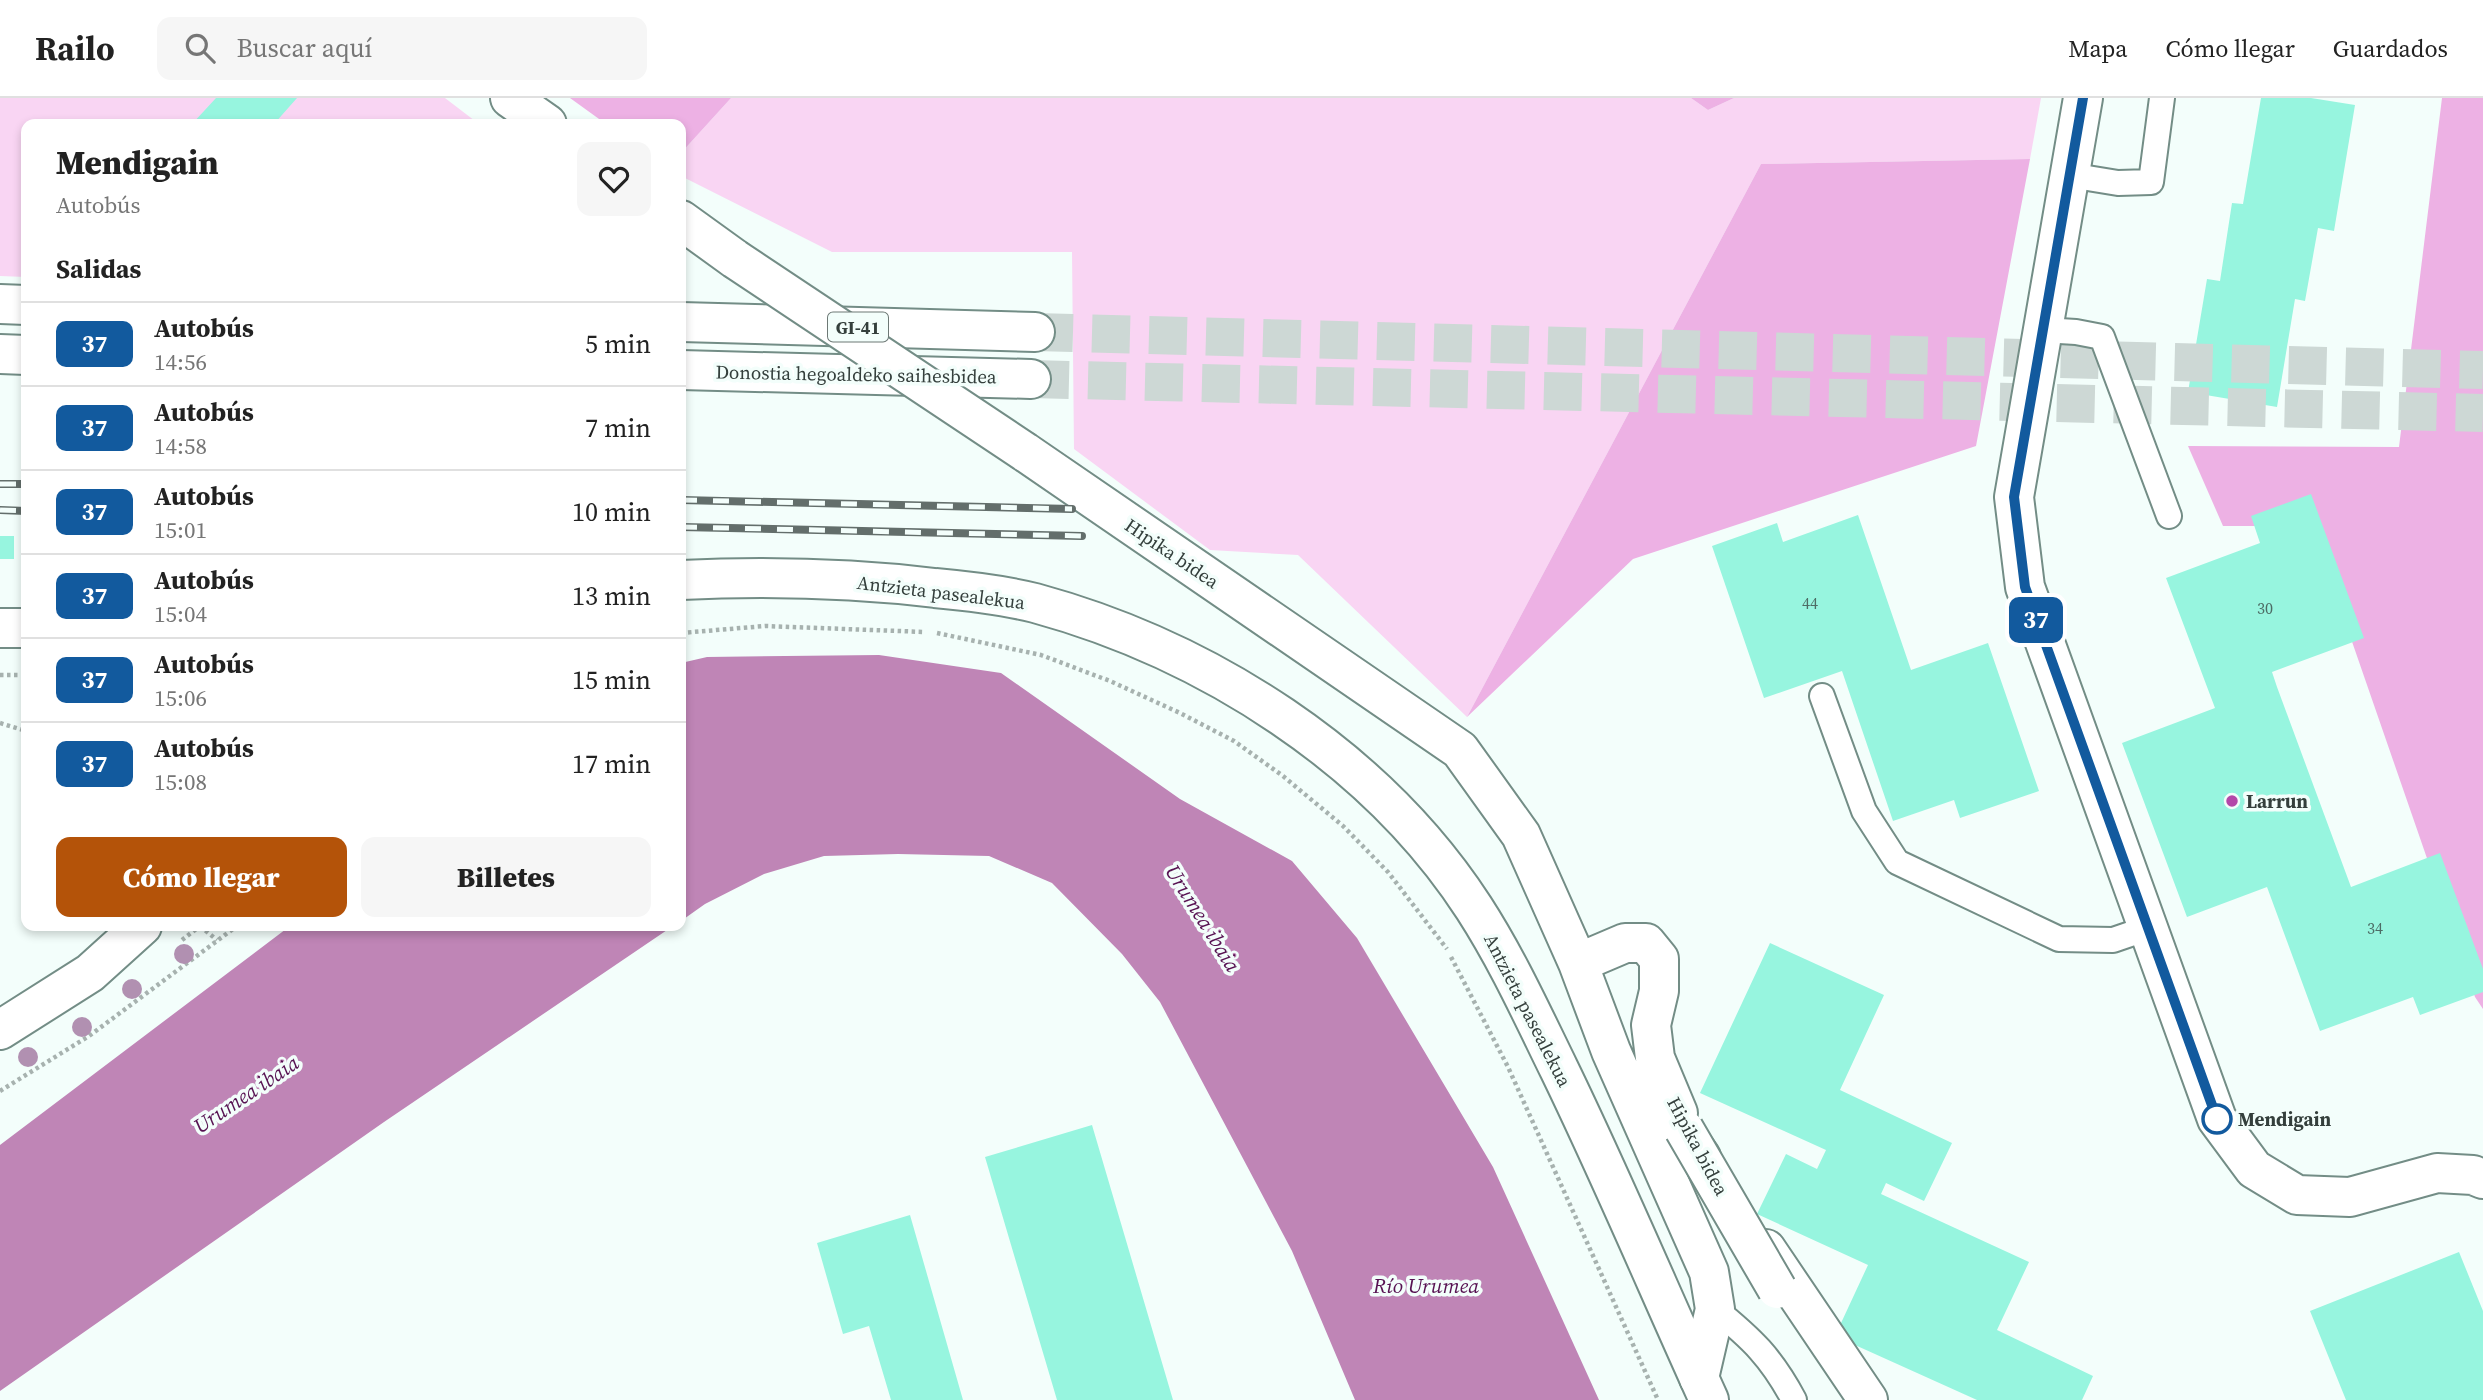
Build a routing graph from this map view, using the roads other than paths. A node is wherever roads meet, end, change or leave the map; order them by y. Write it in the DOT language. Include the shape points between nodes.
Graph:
graph roads {
  1 [pos="510,98"];
  2 [pos="2083,98"];
  3 [pos="2162,98"];
  4 [pos="540,119"];
  5 [pos="2070,175"];
  6 [pos="686,224"];
  7 [pos="0,304"];
  8 [pos="21,305"];
  9 [pos="686,322"];
  10 [pos="2043,330"];
  11 [pos="1035,332"];
  12 [pos="0,354"];
  13 [pos="21,355"];
  14 [pos="686,370"];
  15 [pos="1031,379"];
  16 [pos="2169,516"];
  17 [pos="686,580"];
  18 [pos="0,628"];
  19 [pos="21,628"];
  20 [pos="1822,696"];
  21 [pos="2148,928"];
  22 [pos="136,931"];
  23 [pos="1659,959"];
  24 [pos="1577,963"];
  25 [pos="0,1030"];
  26 [pos="1663,1050"];
  27 [pos="1656,1093"];
  28 [pos="2483,1179"];
  29 [pos="1714,1309"];
  30 [pos="1704,1389"];
  31 [pos="1794,1400"];
  32 [pos="1842,1400"];
  33 [pos="1868,1400"];
  1 -- 4 [label="street"];
  2 -- 5 [label="street"];
  3 -- 5 [label="lane" via="2151,182 2118,183"];
  5 -- 10 [label="street"];
  6 -- 24 [label="street, Hipika bidea, bridge" via="1460,750 1521,835"];
  7 -- 8 [label="street"];
  9 -- 11 [label="street, GI-41"];
  10 -- 16 [label="lane" via="2102,337"];
  10 -- 21 [label="street" via="2014,497 2025,587"];
  12 -- 13 [label="street"];
  14 -- 15 [label="street, Donostia hegoaldeko saihesbidea"];
  17 -- 30 [label="street, Antzieta pasealekua" via="847,580 1032,603 1092,621 1206,671 1326,749 1381,796 1429,849 1472,905 1509,966"];
  18 -- 19 [label="street"];
  20 -- 21 [label="lane" via="1864,811 1897,862 2059,939 2113,940"];
  21 -- 28 [label="street" via="2217,1119 2254,1169 2297,1195 2336,1197 2437,1173"];
  22 -- 25 [label="street" via="90,973"];
  23 -- 24 [label="street" via="1646,943 1625,943"];
  23 -- 26 [label="street" via="1674,984"];
  23 -- 32 [label="street, Hipika bidea, bridge" via="1659,991 1651,1025 1655,1058 1684,1129"];
  24 -- 29 [label="street, Hipika bidea" via="1709,1272"];
  27 -- 33 [label="street"];
  29 -- 30 [label="street, Hipika bidea"];
  29 -- 31 [label="lane" via="1751,1338 1780,1373"];
}
